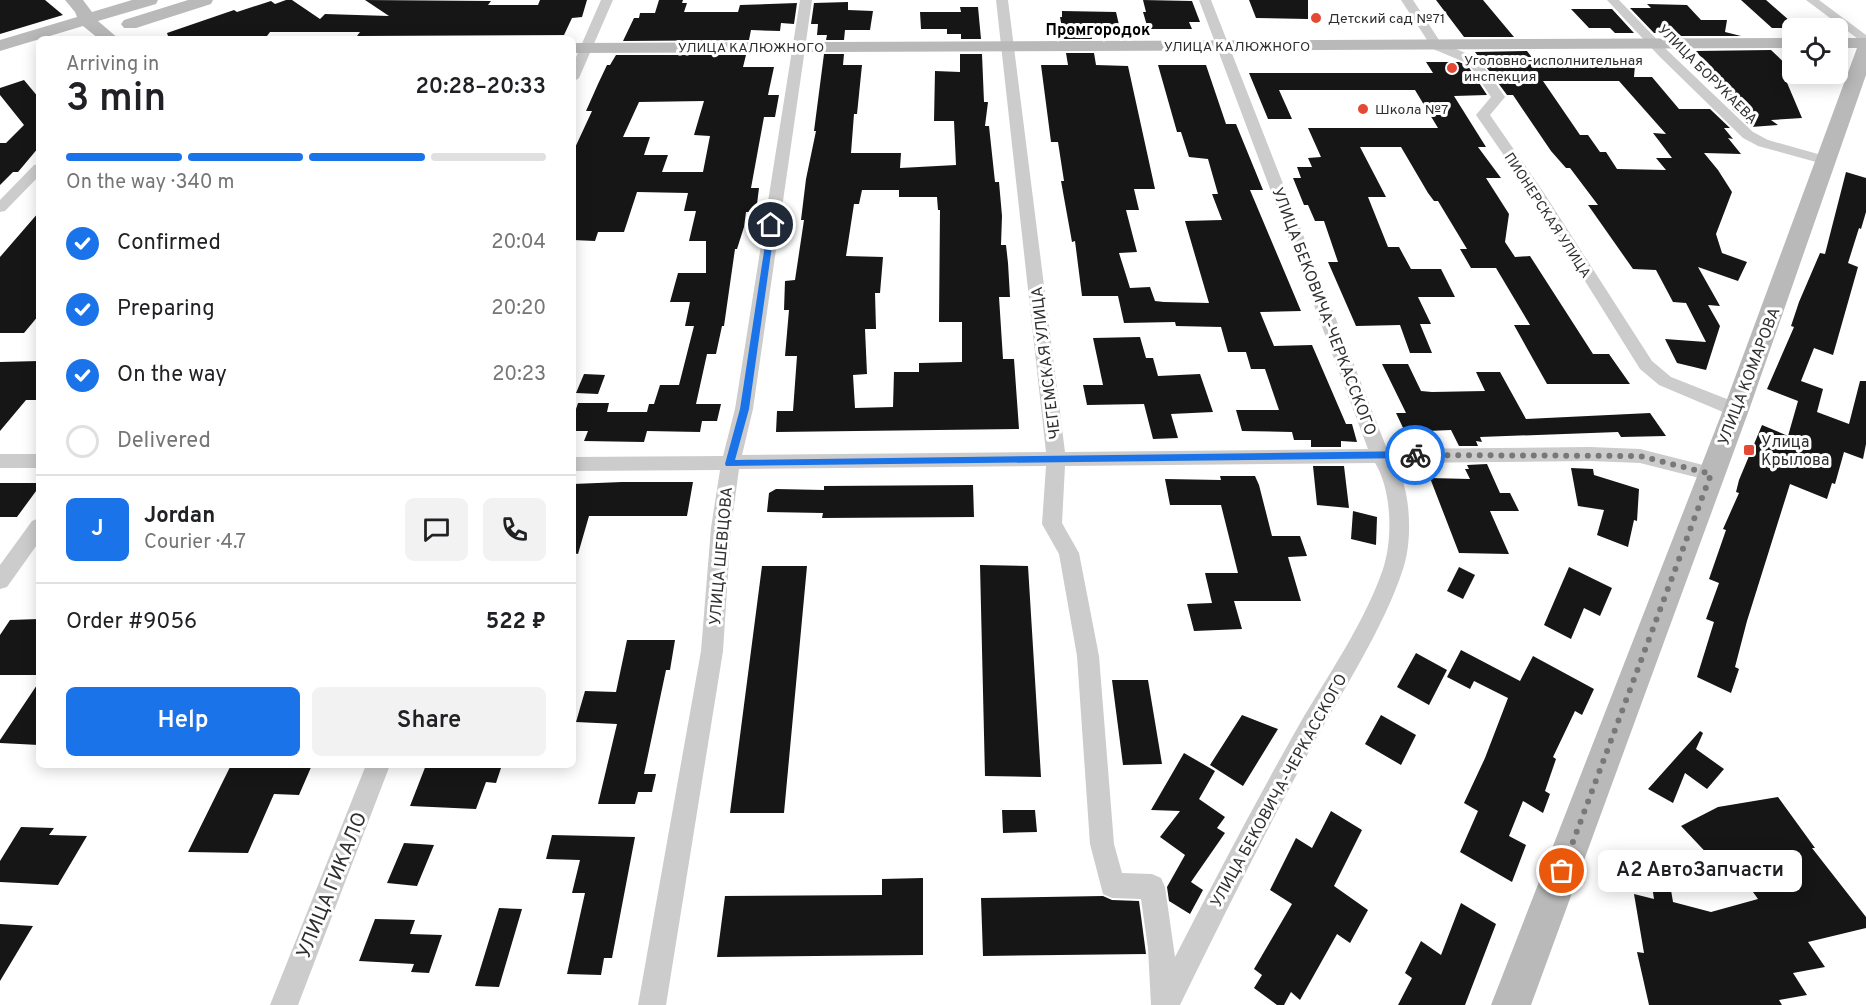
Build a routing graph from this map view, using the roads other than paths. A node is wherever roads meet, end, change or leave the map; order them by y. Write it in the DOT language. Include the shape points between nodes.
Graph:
graph roads {
  1 [pos="73,0"];
  2 [pos="150,0"];
  3 [pos="205,0"];
  4 [pos="607,0"];
  5 [pos="806,0"];
  6 [pos="1002,0"];
  7 [pos="1205,0"];
  8 [pos="1407,0"];
  9 [pos="1613,0"];
  10 [pos="1812,0"];
  11 [pos="86,20"];
  12 [pos="97,36"];
  13 [pos="101,36"];
  14 [pos="1866,42"];
  15 [pos="1782,43"];
  16 [pos="1848,43"];
  17 [pos="1656,44"];
  18 [pos="0,46"];
  19 [pos="1223,46"];
  20 [pos="1437,46"];
  21 [pos="798,47"];
  22 [pos="1007,47"];
  23 [pos="580,48"];
  24 [pos="1866,49"];
  25 [pos="576,65"];
  26 [pos="1827,161"];
  27 [pos="36,171"];
  28 [pos="1,207"];
  29 [pos="1736,410"];
  30 [pos="1380,455"];
  31 [pos="1056,459"];
  32 [pos="0,461"];
  33 [pos="36,461"];
  34 [pos="576,464"];
  35 [pos="730,464"];
  36 [pos="1711,474"];
  37 [pos="36,530"];
  38 [pos="0,581"];
  39 [pos="377,768"];
  40 [pos="284,1005"];
  41 [pos="652,1005"];
  42 [pos="1165,1005"];
  43 [pos="1511,1005"];
  1 -- 11 [label="main road"];
  2 -- 11 [label="main road"];
  3 -- 13 [label="main road"];
  4 -- 23 [label="street"];
  5 -- 21 [label="street, УЛИЦА ШЕВЦОВА"];
  6 -- 22 [label="street, ЧЕГЕМСКАЯ УЛИЦА"];
  7 -- 19 [label="street, УЛИЦА БЕКОВИЧА-ЧЕРКАССКОГО"];
  8 -- 20 [label="street"];
  9 -- 17 [label="street, УЛИЦА БОРУКАЕВА"];
  10 -- 14 [label="street"];
  11 -- 12 [label="main road"];
  11 -- 18 [label="main road"];
  14 -- 16 [label="main road"];
  15 -- 17 [label="main road, УЛИЦА КАЛЮЖНОГО"];
  17 -- 20 [label="main road, УЛИЦА КАЛЮЖНОГО"];
  17 -- 26 [label="street, УЛИЦА БОРУКАЕВА" via="1754,139"];
  19 -- 20 [label="main road, УЛИЦА КАЛЮЖНОГО"];
  19 -- 22 [label="main road, УЛИЦА КАЛЮЖНОГО"];
  19 -- 30 [label="street, УЛИЦА БЕКОВИЧА-ЧЕРКАССКОГО"];
  20 -- 29 [label="street, ПИОНЕРСКАЯ УЛИЦА" via="1474,61 1498,97 1483,115 1646,365 1665,381"];
  21 -- 22 [label="main road, УЛИЦА КАЛЮЖНОГО"];
  21 -- 23 [label="main road, УЛИЦА КАЛЮЖНОГО"];
  21 -- 35 [label="street, УЛИЦА ШЕВЦОВА" via="744,409"];
  22 -- 31 [label="street, ЧЕГЕМСКАЯ УЛИЦА"];
  23 -- 25 [label="street"];
  24 -- 26 [label="main road, УЛИЦА КОМАРОВА"];
  26 -- 29 [label="main road, УЛИЦА КОМАРОВА"];
  27 -- 28 [label="street"];
  29 -- 36 [label="main road, УЛИЦА КОМАРОВА"];
  30 -- 31 [label="street"];
  30 -- 36 [label="street" via="1640,456"];
  30 -- 42 [label="street, УЛИЦА БЕКОВИЧА-ЧЕРКАССКОГО" via="1390,471 1400,521 1393,569 1373,615 1253,831"];
  31 -- 35 [label="street"];
  31 -- 42 [label="street, ЧЕГЕМСКАЯ УЛИЦА" via="1052,524 1069,553 1088,656 1107,870 1112,885 1152,887"];
  32 -- 33 [label="street"];
  34 -- 35 [label="street"];
  35 -- 41 [label="street, УЛИЦА ШЕВЦОВА" via="712,651"];
  36 -- 43 [label="main road, УЛИЦА КОМАРОВА"];
  37 -- 38 [label="street"];
  39 -- 40 [label="street, УЛИЦА ГИКАЛО"];
}
